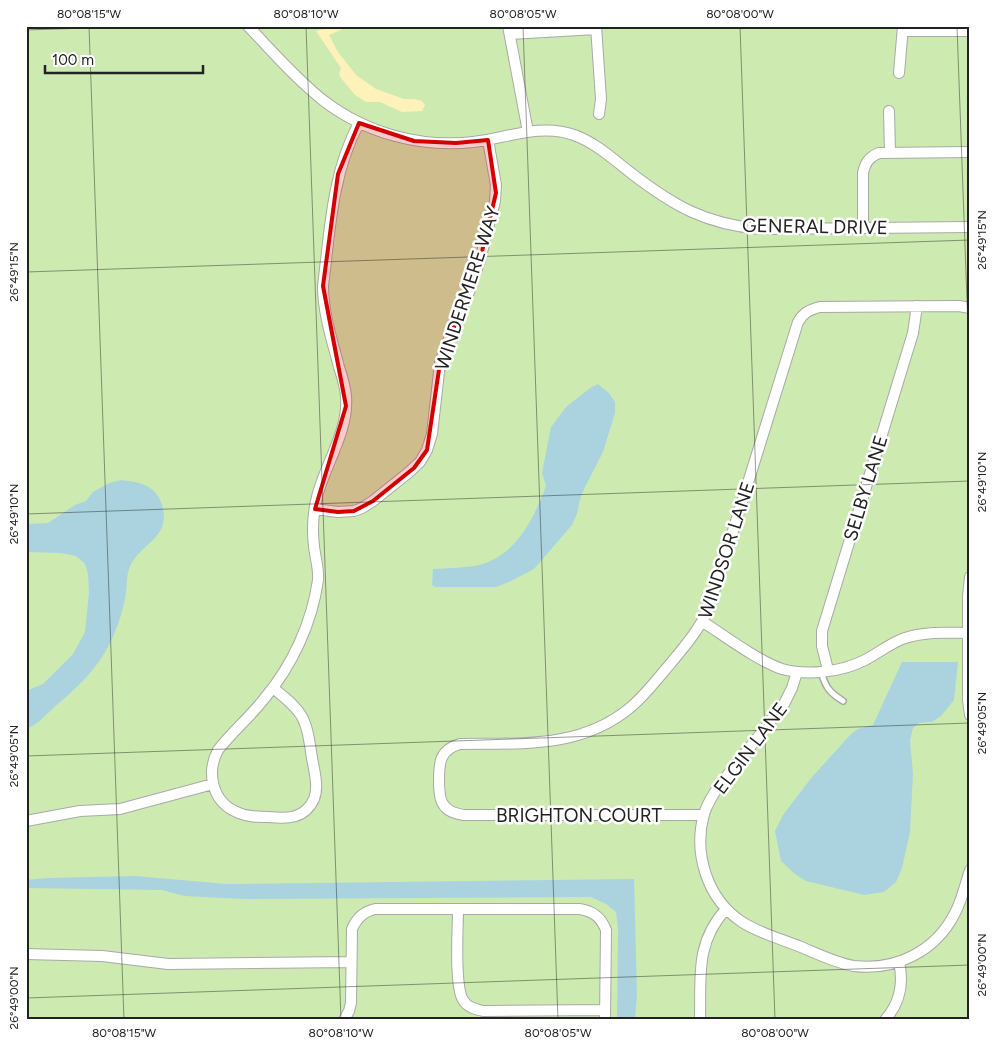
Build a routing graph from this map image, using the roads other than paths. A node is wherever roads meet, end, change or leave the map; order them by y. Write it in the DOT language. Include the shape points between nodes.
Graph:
graph roads {
  1 [pos="248,26"];
  2 [pos="596,28"];
  3 [pos="903,28"];
  4 [pos="509,30"];
  5 [pos="970,31"];
  6 [pos="899,73"];
  7 [pos="889,111"];
  8 [pos="599,114"];
  9 [pos="359,123"];
  10 [pos="528,132"];
  11 [pos="488,140"];
  12 [pos="970,152"];
  13 [pos="890,153"];
  14 [pos="970,227"];
  15 [pos="863,228"];
  16 [pos="917,306"];
  17 [pos="970,308"];
  18 [pos="315,509"];
  19 [pos="970,577"];
  20 [pos="703,622"];
  21 [pos="969,633"];
  22 [pos="824,671"];
  23 [pos="797,672"];
  24 [pos="273,688"];
  25 [pos="843,701"];
  26 [pos="970,715"];
  27 [pos="213,784"];
  28 [pos="454,813"];
  29 [pos="704,815"];
  30 [pos="26,821"];
  31 [pos="970,870"];
  32 [pos="458,909"];
  33 [pos="726,909"];
  34 [pos="26,954"];
  35 [pos="351,962"];
  36 [pos="899,962"];
  37 [pos="605,1015"];
  38 [pos="344,1020"];
  39 [pos="700,1020"];
  40 [pos="885,1020"];
  1 -- 9 [label="street, GENERAL DRIVE" via="323,101"];
  2 -- 4 [label="street"];
  2 -- 8 [label="street"];
  3 -- 5 [label="street"];
  3 -- 6 [label="street"];
  4 -- 10 [label="street"];
  7 -- 13 [label="street"];
  9 -- 11 [label="street, GENERAL DRIVE" via="414,141 456,143"];
  9 -- 18 [label="street" via="338,174 323,286 326,316 345,389 345,414"];
  10 -- 11 [label="street, GENERAL DRIVE"];
  10 -- 15 [label="street, GENERAL DRIVE" via="559,132 589,142 664,198 714,221 760,229"];
  11 -- 18 [label="street, WINDERMERE WAY" via="496,185 495,201 469,292 444,348 427,450 408,473 362,508 338,512"];
  12 -- 13 [label="street"];
  13 -- 15 [label="street" via="871,156 864,165"];
  14 -- 15 [label="street, GENERAL DRIVE"];
  16 -- 17 [label="street"];
  16 -- 20 [label="street, WINDSOR LANE" via="820,307 802,315"];
  16 -- 22 [label="street, SELBY LANE" via="913,333 822,631"];
  18 -- 24 [label="street" via="313,545 318,572 313,604 298,646"];
  19 -- 21 [label="street"];
  20 -- 23 [label="street" via="769,663"];
  20 -- 28 [label="street, WINDSOR LANE" via="648,691 621,715 595,730 556,741 453,746 444,753 439,768 442,803"];
  21 -- 22 [label="street" via="913,635 896,641 863,662"];
  21 -- 26 [label="street"];
  22 -- 23 [label="street"];
  22 -- 25 [label="lane" via="825,685"];
  23 -- 29 [label="street, ELGIN LANE" via="784,704 717,789"];
  24 -- 27 [label="street" via="218,750 212,764"];
  24 -- 27 [label="street" via="299,710 306,726 316,784 314,799 294,818 252,816 224,804"];
  27 -- 30 [label="street" via="120,809 80,810"];
  28 -- 29 [label="street, BRIGHTON COURT"];
  29 -- 33 [label="street, ELGIN LANE" via="702,860 712,889"];
  31 -- 36 [label="street, ELGIN LANE" via="961,899 947,926 926,948"];
  32 -- 35 [label="street" via="368,911 357,919 352,929"];
  32 -- 37 [label="street" via="458,987 468,1006 483,1010"];
  32 -- 37 [label="street" via="579,909 593,913 606,930"];
  33 -- 36 [label="street, ELGIN LANE" via="754,929 838,962 868,967"];
  33 -- 39 [label="street" via="713,925 703,950"];
  34 -- 35 [label="street" via="82,954 197,965"];
  35 -- 38 [label="street" via="351,1003"];
  36 -- 40 [label="street" via="900,992"];
}
